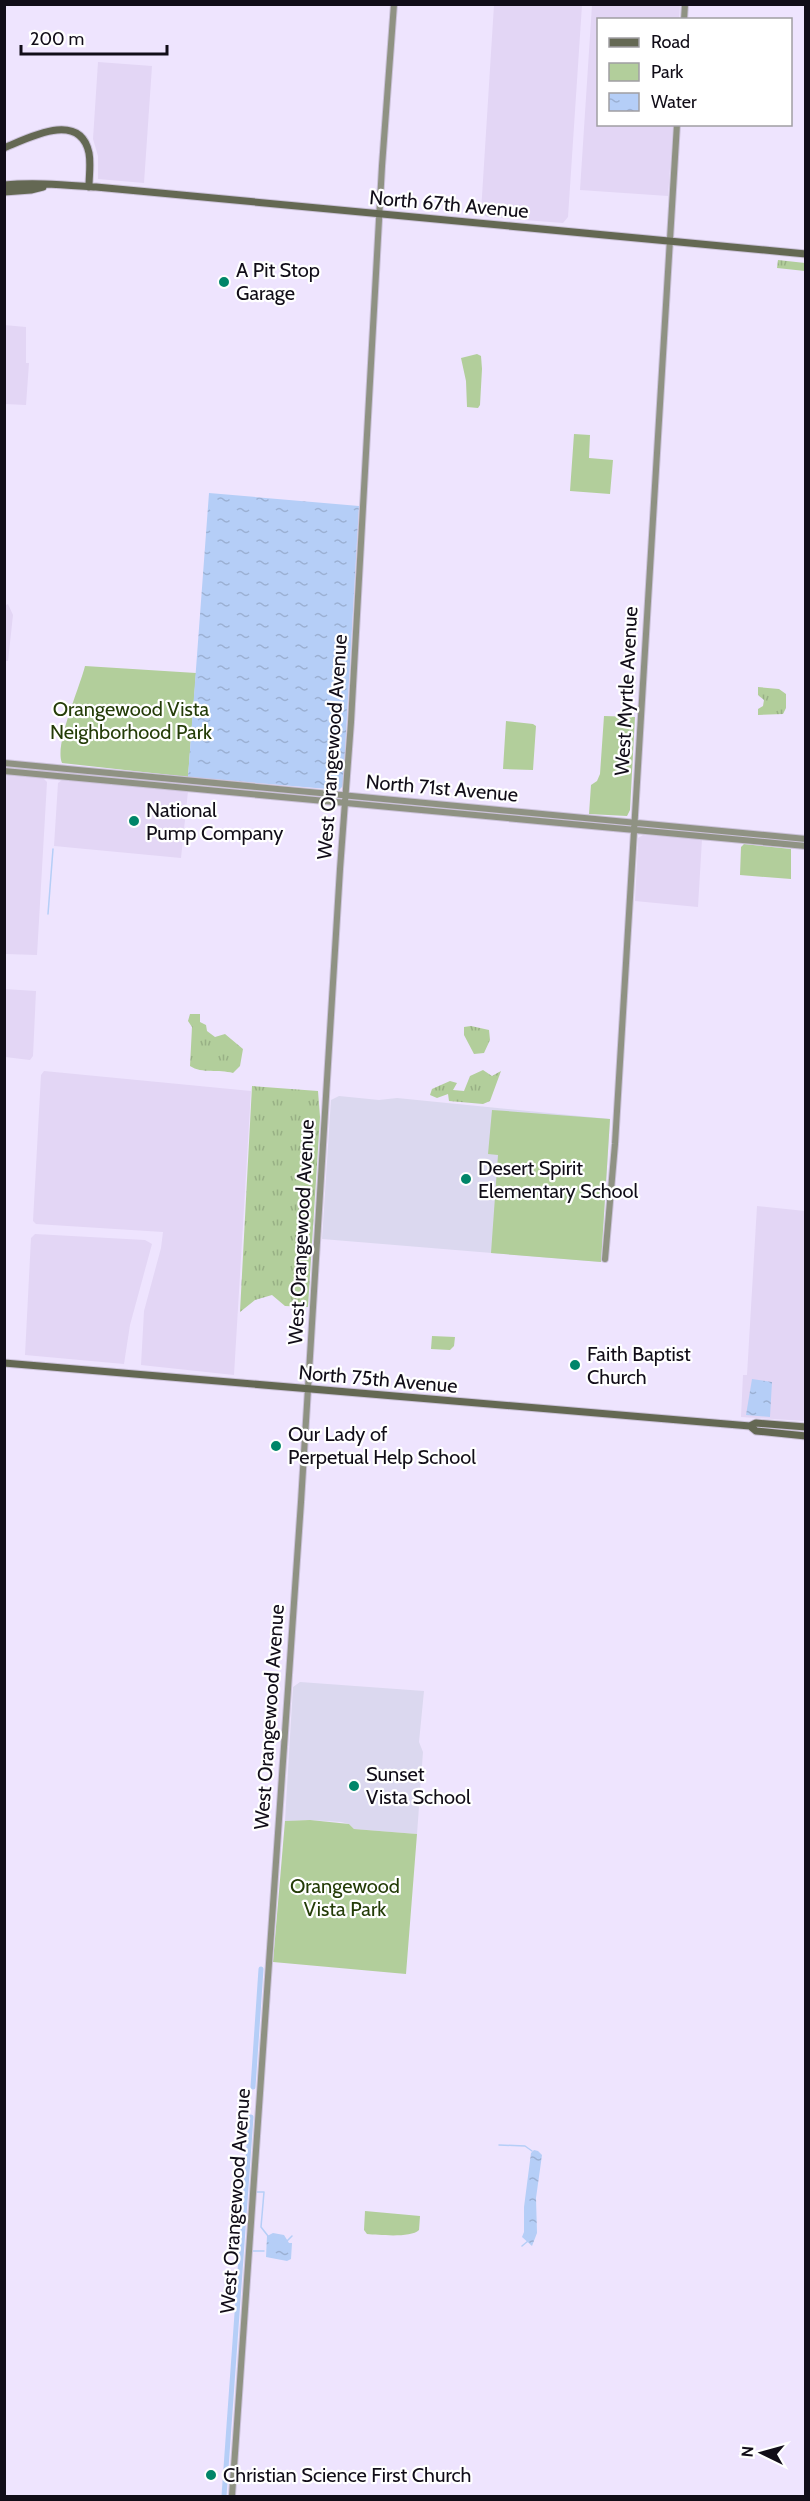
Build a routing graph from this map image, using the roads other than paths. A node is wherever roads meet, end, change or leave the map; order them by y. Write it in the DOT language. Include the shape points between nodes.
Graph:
graph roads {
  1 [pos="394,4"];
  2 [pos="677,126"];
  3 [pos="4,148"];
  4 [pos="4,185"];
  5 [pos="47,186"];
  6 [pos="89,187"];
  7 [pos="4,192"];
  8 [pos="379,214"];
  9 [pos="669,241"];
  10 [pos="806,254"];
  11 [pos="4,763"];
  12 [pos="4,771"];
  13 [pos="119,774"];
  14 [pos="118,782"];
  15 [pos="346,799"];
  16 [pos="479,808"];
  17 [pos="478,816"];
  18 [pos="634,826"];
  19 [pos="806,839"];
  20 [pos="806,846"];
  21 [pos="605,1259"];
  22 [pos="4,1363"];
  23 [pos="308,1390"];
  24 [pos="750,1426"];
  25 [pos="806,1427"];
  26 [pos="806,1436"];
  27 [pos="232,2496"];
  1 -- 8 [label="street, West Orangewood Avenue"];
  2 -- 9 [label="street, West Myrtle Avenue"];
  3 -- 6 [label="main road" via="51,130 70,131 88,150"];
  4 -- 5 [label="main road, North 67th Avenue"];
  5 -- 6 [label="main road, North 67th Avenue"];
  5 -- 7 [label="main road, North 67th Avenue"];
  6 -- 8 [label="main road, North 67th Avenue"];
  8 -- 9 [label="main road, North 67th Avenue"];
  8 -- 15 [label="street, West Orangewood Avenue"];
  9 -- 10 [label="main road, North 67th Avenue"];
  9 -- 18 [label="street, West Myrtle Avenue"];
  11 -- 13 [label="street, North 71st Avenue"];
  12 -- 14 [label="street, North 71st Avenue"];
  13 -- 14 [label="street"];
  13 -- 15 [label="street, North 71st Avenue"];
  14 -- 15 [label="street, North 71st Avenue"];
  15 -- 16 [label="street, North 71st Avenue"];
  15 -- 17 [label="street, North 71st Avenue"];
  15 -- 23 [label="street, West Orangewood Avenue"];
  16 -- 17 [label="street"];
  16 -- 18 [label="street, North 71st Avenue"];
  17 -- 18 [label="street, North 71st Avenue"];
  18 -- 19 [label="street, North 71st Avenue"];
  18 -- 20 [label="street, North 71st Avenue"];
  18 -- 21 [label="street, West Myrtle Avenue"];
  22 -- 23 [label="main road, North 75th Avenue"];
  23 -- 24 [label="main road, North 75th Avenue"];
  23 -- 27 [label="street, West Orangewood Avenue"];
  24 -- 25 [label="main road, North 75th Avenue" via="756,1423"];
  24 -- 26 [label="main road, North 75th Avenue" via="756,1431"];
}
